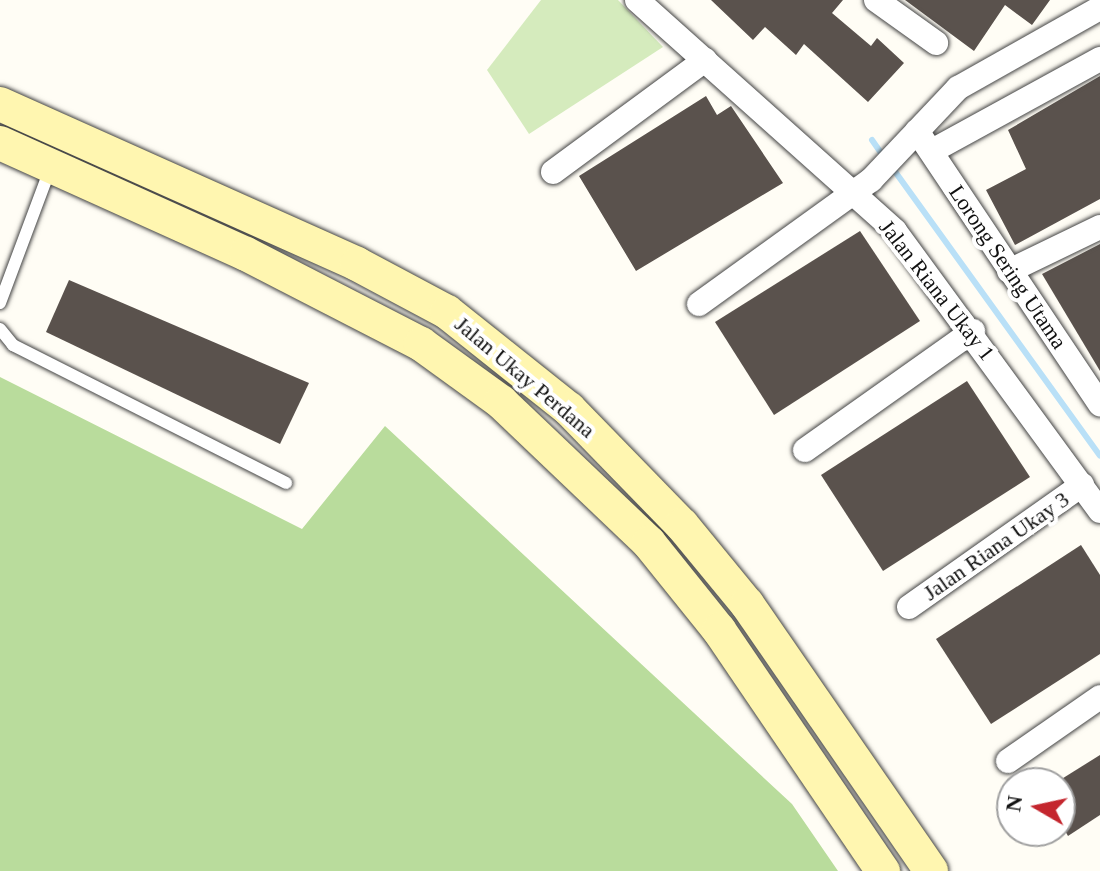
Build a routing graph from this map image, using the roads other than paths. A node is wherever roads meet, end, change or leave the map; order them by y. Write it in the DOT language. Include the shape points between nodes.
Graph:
graph roads {
  1 [pos="637,0"];
  2 [pos="876,0"];
  3 [pos="1100,8"];
  4 [pos="936,43"];
  5 [pos="1100,59"];
  6 [pos="705,60"];
  7 [pos="0,104"];
  8 [pos="917,131"];
  9 [pos="0,143"];
  10 [pos="932,151"];
  11 [pos="52,166"];
  12 [pos="553,172"];
  13 [pos="862,185"];
  14 [pos="1100,227"];
  15 [pos="1009,271"];
  16 [pos="0,303"];
  17 [pos="699,304"];
  18 [pos="0,329"];
  19 [pos="973,331"];
  20 [pos="1100,404"];
  21 [pos="805,450"];
  22 [pos="286,483"];
  23 [pos="1082,485"];
  24 [pos="1100,511"];
  25 [pos="909,607"];
  26 [pos="1100,697"];
  27 [pos="1008,761"];
  28 [pos="883,871"];
  29 [pos="931,871"];
  1 -- 6 [label="street, Jalan Riana Ukay 1"];
  2 -- 4 [label="street"];
  3 -- 8 [label="street" via="958,88"];
  5 -- 10 [label="street"];
  6 -- 12 [label="street"];
  6 -- 13 [label="street, Jalan Riana Ukay 1"];
  7 -- 29 [label="street, Jalan Ukay Perdana" via="357,264 435,305 569,409 682,525 747,604"];
  8 -- 10 [label="street, Lorong Sering Utama"];
  8 -- 13 [label="street"];
  9 -- 11 [label="street, Jalan Ukay Perdana"];
  10 -- 15 [label="street, Lorong Sering Utama"];
  11 -- 16 [label="lane"];
  11 -- 28 [label="street, Jalan Ukay Perdana" via="246,254 421,344 501,402 649,543 719,630"];
  13 -- 17 [label="street"];
  13 -- 19 [label="street, Jalan Riana Ukay 1"];
  14 -- 15 [label="street"];
  15 -- 20 [label="street, Lorong Sering Utama"];
  18 -- 22 [label="lane" via="13,345"];
  19 -- 21 [label="street"];
  19 -- 23 [label="street, Jalan Riana Ukay 1"];
  23 -- 24 [label="street, Jalan Riana Ukay 1"];
  23 -- 25 [label="street, Jalan Riana Ukay 3"];
  26 -- 27 [label="street"];
}
